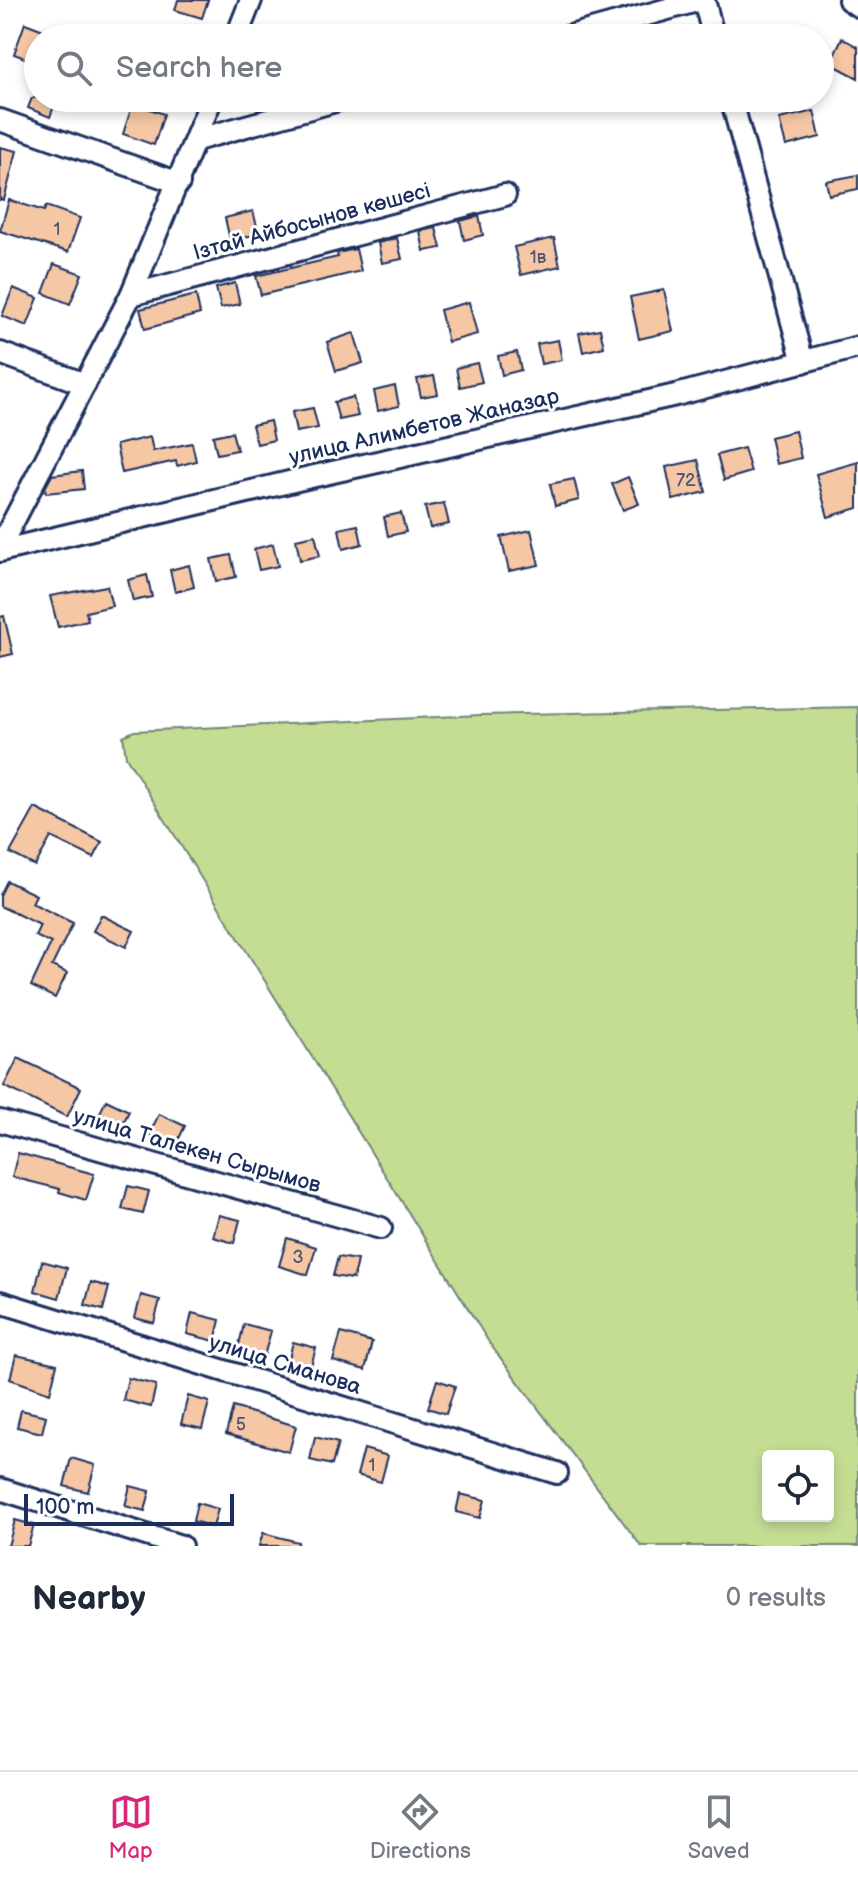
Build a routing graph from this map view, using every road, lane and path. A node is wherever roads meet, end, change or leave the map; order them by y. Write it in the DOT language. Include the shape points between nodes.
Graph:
graph roads {
  1 [pos="251,0"];
  2 [pos="702,0"];
  3 [pos="849,0"];
  4 [pos="858,6"];
  5 [pos="242,24"];
  6 [pos="614,24"];
  7 [pos="710,24"];
  8 [pos="207,112"];
  9 [pos="296,112"];
  10 [pos="735,112"];
  11 [pos="0,120"];
  12 [pos="196,140"];
  13 [pos="179,183"];
  14 [pos="505,195"];
  15 [pos="131,295"];
  16 [pos="858,347"];
  17 [pos="0,353"];
  18 [pos="803,362"];
  19 [pos="85,384"];
  20 [pos="0,549"];
  21 [pos="0,1121"];
  22 [pos="381,1228"];
  23 [pos="0,1302"];
  24 [pos="557,1473"];
  25 [pos="0,1489"];
  26 [pos="181,1546"];
  1 -- 5 [label="street"];
  2 -- 6 [label="street"];
  2 -- 7 [label="street"];
  3 -- 4 [label="street"];
  8 -- 12 [label="street"];
  9 -- 12 [label="street"];
  10 -- 18 [label="street"];
  11 -- 13 [label="street"];
  12 -- 13 [label="street"];
  13 -- 15 [label="street"];
  14 -- 15 [label="street, Ізтай Айбосынов көшесі"];
  15 -- 19 [label="street"];
  16 -- 18 [label="street, улица Алимбетов Жаназар"];
  17 -- 19 [label="street"];
  18 -- 20 [label="street, улица Алимбетов Жаназар"];
  19 -- 20 [label="street"];
  21 -- 22 [label="street, улица Талекен Сырымов"];
  23 -- 24 [label="street, улица Сманова"];
  25 -- 26 [label="street"];
}
